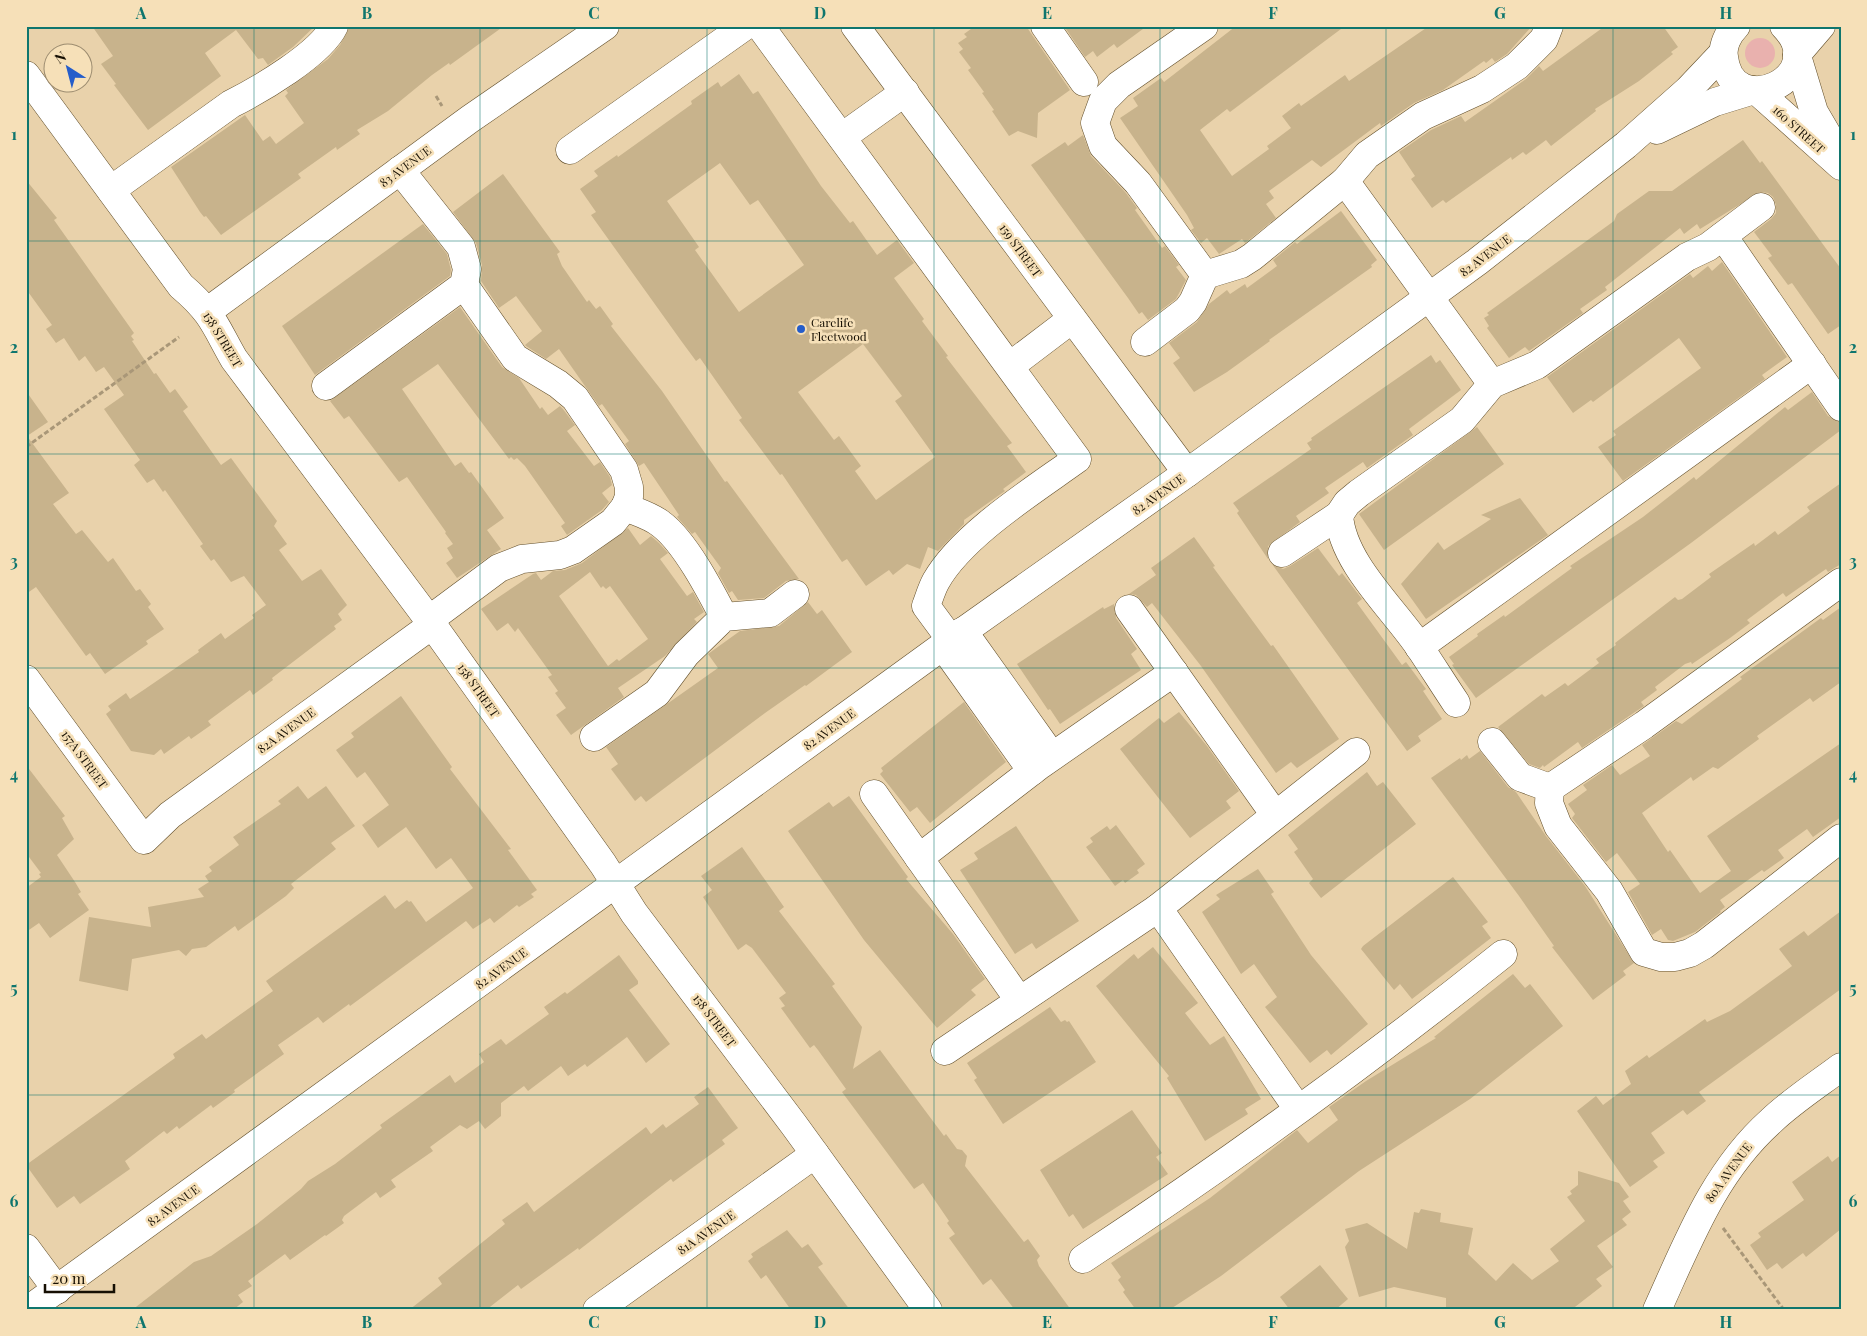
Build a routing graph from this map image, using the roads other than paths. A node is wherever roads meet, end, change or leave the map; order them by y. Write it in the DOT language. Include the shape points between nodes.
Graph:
graph roads {
  1 [pos="334,26"];
  2 [pos="605,26"];
  3 [pos="746,26"];
  4 [pos="760,26"];
  5 [pos="856,26"];
  6 [pos="1045,26"];
  7 [pos="1204,26"];
  8 [pos="1549,26"];
  9 [pos="1713,26"];
  10 [pos="1736,26"];
  11 [pos="1784,26"];
  12 [pos="1821,26"];
  13 [pos="1723,52"];
  14 [pos="1797,55"];
  15 [pos="26,75"];
  16 [pos="1084,82"];
  17 [pos="1756,90"];
  18 [pos="904,92"];
  19 [pos="842,137"];
  20 [pos="1626,146"];
  21 [pos="570,150"];
  22 [pos="1841,159"];
  23 [pos="1841,166"];
  24 [pos="400,170"];
  25 [pos="1345,181"];
  26 [pos="111,190"];
  27 [pos="1761,207"];
  28 [pos="1723,236"];
  29 [pos="1205,275"];
  30 [pos="464,285"];
  31 [pos="1430,296"];
  32 [pos="208,311"];
  33 [pos="1072,319"];
  34 [pos="1145,342"];
  35 [pos="1812,364"];
  36 [pos="1010,366"];
  37 [pos="1492,384"];
  38 [pos="326,386"];
  39 [pos="1841,407"];
  40 [pos="1187,473"];
  41 [pos="625,507"];
  42 [pos="1339,515"];
  43 [pos="1282,554"];
  44 [pos="1841,582"];
  45 [pos="796,594"];
  46 [pos="1129,608"];
  47 [pos="724,617"];
  48 [pos="431,622"];
  49 [pos="953,639"];
  50 [pos="1420,647"];
  51 [pos="1174,672"];
  52 [pos="26,679"];
  53 [pos="1456,703"];
  54 [pos="594,737"];
  55 [pos="1492,742"];
  56 [pos="1356,752"];
  57 [pos="1042,763"];
  58 [pos="1550,788"];
  59 [pos="874,794"];
  60 [pos="1275,816"];
  61 [pos="1841,838"];
  62 [pos="144,840"];
  63 [pos="919,858"];
  64 [pos="616,885"];
  65 [pos="1158,908"];
  66 [pos="1502,954"];
  67 [pos="1019,1000"];
  68 [pos="945,1051"];
  69 [pos="1841,1067"];
  70 [pos="1298,1109"];
  71 [pos="816,1154"];
  72 [pos="26,1248"];
  73 [pos="1083,1259"];
  74 [pos="57,1290"];
  75 [pos="28,1310"];
  76 [pos="597,1310"];
  77 [pos="928,1310"];
  78 [pos="1657,1310"];
  1 -- 26 [label="street" via="319,47"];
  2 -- 24 [label="street, 83 AVENUE"];
  3 -- 21 [label="street"];
  4 -- 19 [label="street"];
  5 -- 18 [label="street, 159 STREET"];
  6 -- 16 [label="street"];
  7 -- 29 [label="street" via="1119,85 1103,101 1095,123 1103,146 1158,209"];
  8 -- 25 [label="street" via="1544,39 1517,66 1482,89 1423,116 1367,155"];
  9 -- 13 [label="street"];
  10 -- 13 [label="street, 82 AVENUE" via="1726,40"];
  11 -- 14 [label="street, 160 STREET" via="1792,35"];
  12 -- 14 [label="street"];
  13 -- 17 [label="street, 160 STREET" via="1728,73 1736,82"];
  13 -- 20 [label="street, 82 AVENUE" via="1688,90"];
  14 -- 17 [label="street, 82 AVENUE" via="1788,78 1768,90"];
  14 -- 22 [label="street, 160 STREET" via="1814,112"];
  15 -- 26 [label="street, 158 STREET"];
  17 -- 20 [label="street, 82 AVENUE" via="1715,102"];
  17 -- 23 [label="street, 160 STREET"];
  18 -- 19 [label="street"];
  18 -- 33 [label="street, 159 STREET"];
  19 -- 36 [label="street"];
  20 -- 31 [label="street, 82 AVENUE"];
  24 -- 30 [label="street" via="461,248 467,269"];
  24 -- 32 [label="street, 83 AVENUE"];
  25 -- 29 [label="street" via="1241,264"];
  25 -- 31 [label="street"];
  26 -- 32 [label="street, 158 STREET" via="182,286"];
  27 -- 28 [label="street"];
  28 -- 35 [label="street"];
  28 -- 37 [label="street" via="1687,257 1537,365"];
  29 -- 34 [label="street" via="1194,302 1187,310"];
  30 -- 38 [label="street"];
  30 -- 41 [label="street" via="515,358 575,398 624,470 629,487"];
  31 -- 37 [label="street"];
  31 -- 40 [label="street, 82 AVENUE"];
  32 -- 48 [label="street, 158 STREET" via="234,359"];
  33 -- 36 [label="street"];
  33 -- 40 [label="street, 159 STREET"];
  35 -- 39 [label="street"];
  35 -- 50 [label="street"];
  36 -- 49 [label="street" via="1077,458 986,526 936,581 926,606"];
  37 -- 42 [label="street" via="1462,420 1359,493"];
  40 -- 49 [label="street, 82 AVENUE"];
  41 -- 47 [label="street" via="660,523 671,533 709,588"];
  41 -- 48 [label="street, 82A AVENUE" via="613,522 573,550 560,555 522,559 499,568"];
  42 -- 43 [label="street"];
  42 -- 50 [label="street" via="1345,544"];
  44 -- 58 [label="street" via="1644,726"];
  45 -- 47 [label="street" via="770,612"];
  46 -- 51 [label="street"];
  47 -- 54 [label="street" via="686,654 657,693"];
  48 -- 62 [label="street, 82A AVENUE" via="170,814"];
  48 -- 64 [label="street, 158 STREET"];
  49 -- 57 [label="street"];
  49 -- 64 [label="street, 82 AVENUE"];
  50 -- 53 [label="street"];
  51 -- 57 [label="street"];
  51 -- 60 [label="street"];
  52 -- 62 [label="street, 157A STREET"];
  55 -- 58 [label="street" via="1520,777"];
  56 -- 60 [label="street"];
  57 -- 63 [label="street"];
  58 -- 61 [label="street" via="1549,803 1565,837 1609,891 1644,952 1662,957 1690,953 1704,945"];
  59 -- 63 [label="street"];
  60 -- 65 [label="street"];
  63 -- 67 [label="street"];
  64 -- 71 [label="street, 158 STREET"];
  64 -- 74 [label="street, 82 AVENUE"];
  65 -- 67 [label="street"];
  65 -- 70 [label="street"];
  66 -- 70 [label="street" via="1402,1034"];
  67 -- 68 [label="street"];
  69 -- 78 [label="street, 80A AVENUE" via="1776,1116 1736,1158 1703,1208"];
  70 -- 73 [label="street" via="1192,1187"];
  71 -- 76 [label="street, 81A AVENUE"];
  71 -- 77 [label="street, 158 STREET"];
  72 -- 74 [label="street"];
  74 -- 75 [label="street, 82 AVENUE"];
}
